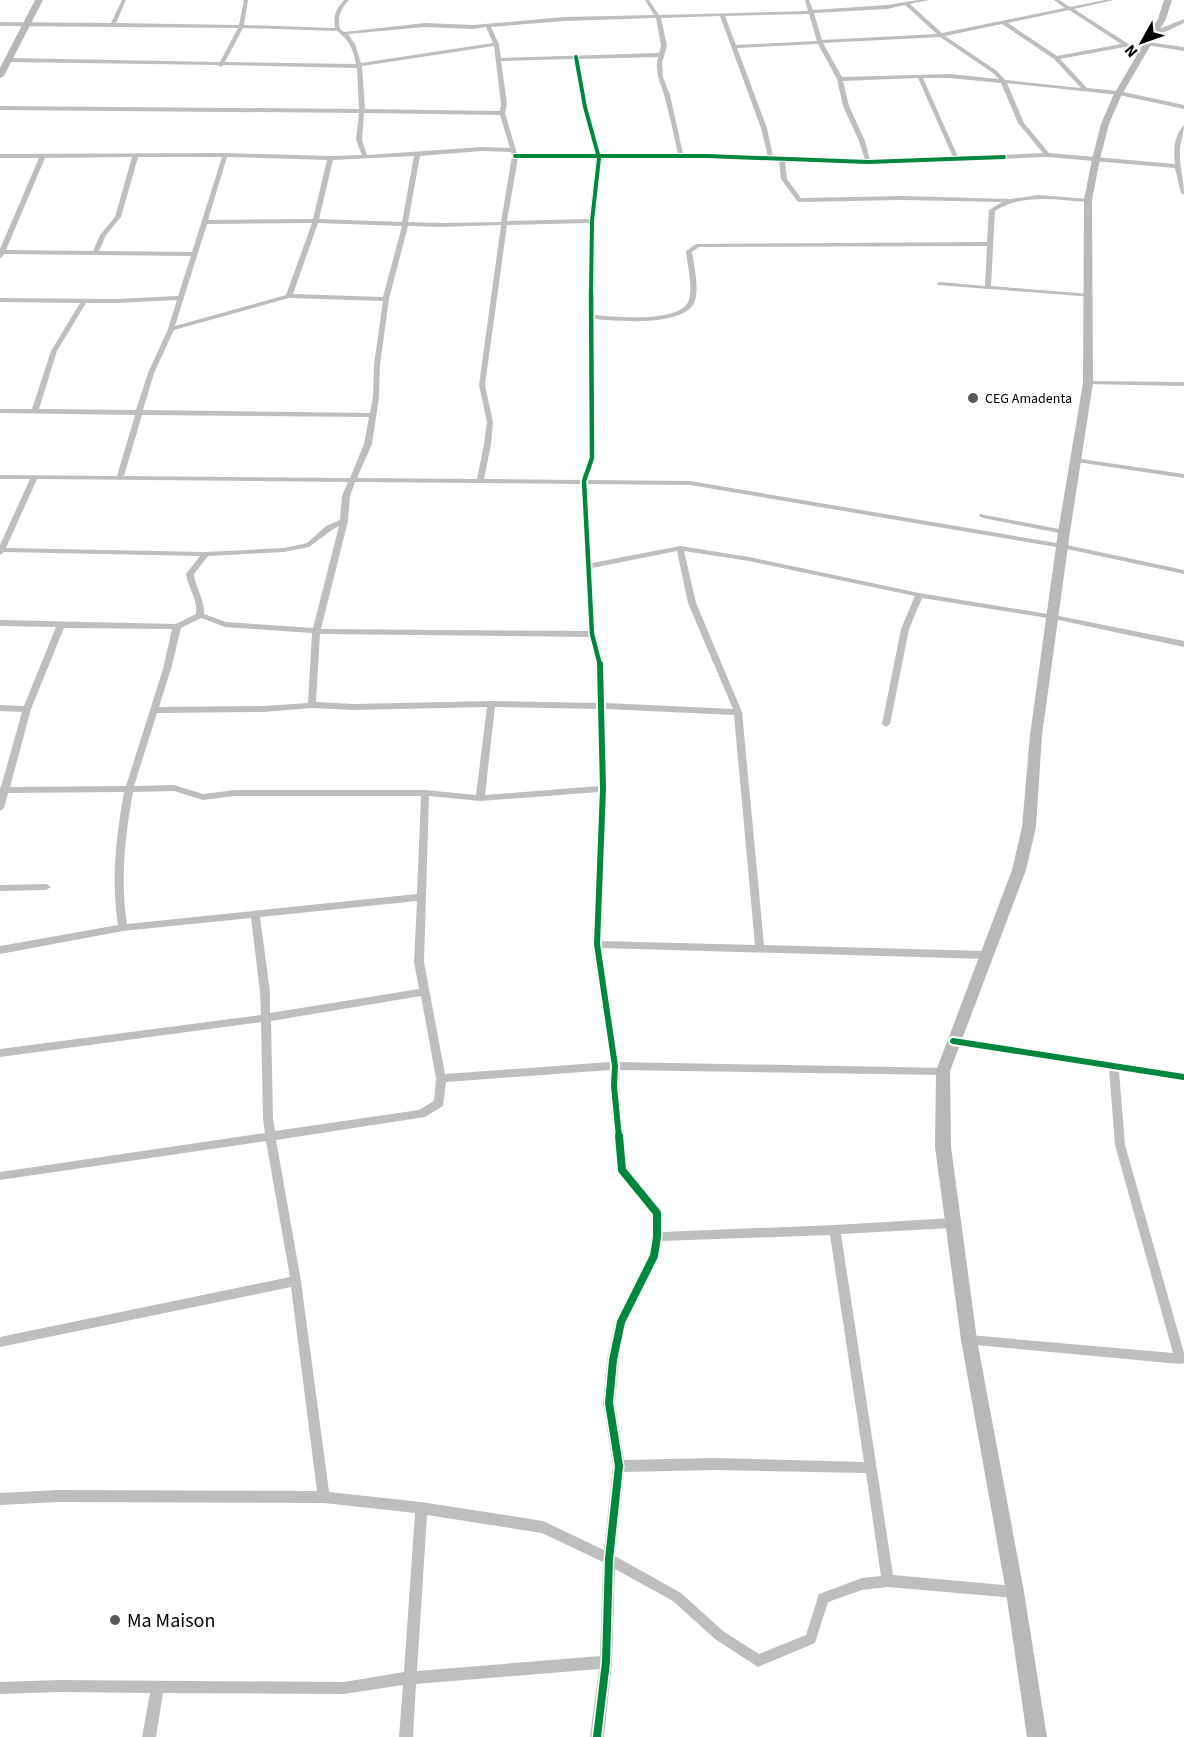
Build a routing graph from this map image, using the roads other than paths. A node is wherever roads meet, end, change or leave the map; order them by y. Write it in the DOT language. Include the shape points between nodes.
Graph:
graph roads {
  1 [pos="39,0"];
  2 [pos="124,0"];
  3 [pos="246,0"];
  4 [pos="347,0"];
  5 [pos="647,0"];
  6 [pos="807,0"];
  7 [pos="927,0"];
  8 [pos="1056,0"];
  9 [pos="1112,0"];
  10 [pos="1168,0"];
  11 [pos="907,4"];
  12 [pos="1071,9"];
  13 [pos="812,12"];
  14 [pos="723,15"];
  15 [pos="659,18"];
  16 [pos="1184,21"];
  17 [pos="1004,22"];
  18 [pos="0,24"];
  19 [pos="26,24"];
  20 [pos="113,25"];
  21 [pos="488,25"];
  22 [pos="240,28"];
  23 [pos="338,30"];
  24 [pos="345,33"];
  25 [pos="941,35"];
  26 [pos="820,42"];
  27 [pos="496,44"];
  28 [pos="1148,44"];
  29 [pos="1125,45"];
  30 [pos="733,47"];
  31 [pos="1184,49"];
  32 [pos="661,56"];
  33 [pos="576,57"];
  34 [pos="1056,58"];
  35 [pos="9,60"];
  36 [pos="498,60"];
  37 [pos="221,65"];
  38 [pos="359,65"];
  39 [pos="0,76"];
  40 [pos="920,77"];
  41 [pos="840,79"];
  42 [pos="1003,81"];
  43 [pos="1085,89"];
  44 [pos="1119,93"];
  45 [pos="1184,107"];
  46 [pos="0,108"];
  47 [pos="362,111"];
  48 [pos="502,113"];
  49 [pos="1184,127"];
  50 [pos="514,153"];
  51 [pos="417,154"];
  52 [pos="225,155"];
  53 [pos="1047,155"];
  54 [pos="0,156"];
  55 [pos="43,156"];
  56 [pos="135,156"];
  57 [pos="681,156"];
  58 [pos="366,157"];
  59 [pos="330,158"];
  60 [pos="599,158"];
  61 [pos="956,158"];
  62 [pos="771,159"];
  63 [pos="782,159"];
  64 [pos="1096,159"];
  65 [pos="868,162"];
  66 [pos="1176,166"];
  67 [pos="1184,193"];
  68 [pos="1008,200"];
  69 [pos="1088,200"];
  70 [pos="592,221"];
  71 [pos="206,222"];
  72 [pos="316,222"];
  73 [pos="502,223"];
  74 [pos="405,224"];
  75 [pos="990,244"];
  76 [pos="1,254"];
  77 [pos="95,254"];
  78 [pos="193,254"];
  79 [pos="940,284"];
  80 [pos="988,286"];
  81 [pos="289,296"];
  82 [pos="1090,296"];
  83 [pos="179,298"];
  84 [pos="386,298"];
  85 [pos="0,300"];
  86 [pos="84,301"];
  87 [pos="591,317"];
  88 [pos="171,329"];
  89 [pos="1088,383"];
  90 [pos="1184,384"];
  91 [pos="0,411"];
  92 [pos="36,411"];
  93 [pos="138,412"];
  94 [pos="373,415"];
  95 [pos="1077,460"];
  96 [pos="1184,476"];
  97 [pos="0,477"];
  98 [pos="35,477"];
  99 [pos="120,477"];
  100 [pos="354,478"];
  101 [pos="480,480"];
  102 [pos="584,481"];
  103 [pos="983,516"];
  104 [pos="344,521"];
  105 [pos="1063,539"];
  106 [pos="680,548"];
  107 [pos="0,551"];
  108 [pos="206,554"];
  109 [pos="590,566"];
  110 [pos="1184,572"];
  111 [pos="919,595"];
  112 [pos="200,615"];
  113 [pos="1054,617"];
  114 [pos="0,623"];
  115 [pos="60,625"];
  116 [pos="177,627"];
  117 [pos="316,631"];
  118 [pos="592,634"];
  119 [pos="1184,644"];
  120 [pos="491,704"];
  121 [pos="312,705"];
  122 [pos="602,706"];
  123 [pos="0,708"];
  124 [pos="27,709"];
  125 [pos="154,710"];
  126 [pos="738,712"];
  127 [pos="886,724"];
  128 [pos="129,789"];
  129 [pos="603,789"];
  130 [pos="3,790"];
  131 [pos="424,793"];
  132 [pos="480,798"];
  133 [pos="0,808"];
  134 [pos="46,887"];
  135 [pos="0,888"];
  136 [pos="421,897"];
  137 [pos="255,915"];
  138 [pos="123,928"];
  139 [pos="597,944"];
  140 [pos="760,949"];
  141 [pos="0,950"];
  142 [pos="986,955"];
  143 [pos="423,992"];
  144 [pos="266,1018"];
  145 [pos="953,1041"];
  146 [pos="0,1053"];
  147 [pos="615,1066"];
  148 [pos="1114,1066"];
  149 [pos="943,1071"];
  150 [pos="441,1077"];
  151 [pos="1184,1077"];
  152 [pos="271,1136"];
  153 [pos="0,1176"];
  154 [pos="952,1223"];
  155 [pos="836,1230"];
  156 [pos="657,1237"];
  157 [pos="296,1281"];
  158 [pos="969,1340"];
  159 [pos="0,1342"];
  160 [pos="618,1466"];
  161 [pos="872,1468"];
  162 [pos="324,1497"];
  163 [pos="0,1499"];
  164 [pos="421,1508"];
  165 [pos="609,1558"];
  166 [pos="888,1581"];
  167 [pos="1015,1592"];
  168 [pos="606,1662"];
  169 [pos="409,1678"];
  170 [pos="0,1688"];
  171 [pos="156,1688"];
  172 [pos="149,1737"];
  173 [pos="406,1737"];
  174 [pos="597,1737"];
  175 [pos="1037,1737"];
  1 -- 19 [label="street"];
  2 -- 20 [label="street"];
  3 -- 22 [label="street"];
  4 -- 23 [label="street" via="337,11"];
  5 -- 15 [label="street"];
  6 -- 13 [label="street"];
  7 -- 11 [label="street"];
  8 -- 12 [label="street"];
  9 -- 12 [label="street"];
  10 -- 28 [label="street" via="1166,12"];
  11 -- 13 [label="street"];
  11 -- 25 [label="street"];
  12 -- 17 [label="street"];
  12 -- 29 [label="street"];
  13 -- 14 [label="street"];
  13 -- 26 [label="street"];
  14 -- 15 [label="street"];
  14 -- 30 [label="street"];
  15 -- 21 [label="street"];
  15 -- 32 [label="street" via="664,46"];
  16 -- 28 [label="street" via="1159,32"];
  17 -- 25 [label="street"];
  17 -- 34 [label="street"];
  18 -- 19 [label="street"];
  19 -- 20 [label="street"];
  19 -- 35 [label="street"];
  20 -- 22 [label="street"];
  21 -- 24 [label="street" via="425,25"];
  21 -- 27 [label="street"];
  22 -- 23 [label="street"];
  22 -- 37 [label="street"];
  23 -- 24 [label="street"];
  24 -- 38 [label="street" via="356,48"];
  25 -- 26 [label="street"];
  25 -- 42 [label="street"];
  26 -- 30 [label="street"];
  26 -- 41 [label="street"];
  27 -- 36 [label="street"];
  27 -- 38 [label="street"];
  28 -- 29 [label="street"];
  28 -- 31 [label="street"];
  28 -- 44 [label="street"];
  29 -- 34 [label="street"];
  30 -- 62 [label="street" via="764,128"];
  32 -- 33 [label="street"];
  32 -- 57 [label="street" via="660,77"];
  33 -- 36 [label="street"];
  33 -- 60 [label="street"];
  34 -- 43 [label="street"];
  35 -- 37 [label="street"];
  35 -- 39 [label="street"];
  36 -- 48 [label="street"];
  37 -- 38 [label="street"];
  38 -- 47 [label="street"];
  40 -- 41 [label="street"];
  40 -- 42 [label="street"];
  40 -- 61 [label="street"];
  41 -- 65 [label="street"];
  42 -- 43 [label="street"];
  42 -- 53 [label="street" via="1021,123"];
  43 -- 44 [label="street"];
  44 -- 45 [label="street"];
  44 -- 64 [label="street" via="1105,124"];
  46 -- 47 [label="street"];
  47 -- 48 [label="street"];
  47 -- 58 [label="street" via="358,134"];
  48 -- 50 [label="street"];
  49 -- 66 [label="street" via="1178,140"];
  50 -- 51 [label="street" via="482,149"];
  50 -- 60 [label="street"];
  50 -- 73 [label="street"];
  51 -- 58 [label="street"];
  51 -- 74 [label="street"];
  52 -- 56 [label="street"];
  52 -- 59 [label="street"];
  52 -- 71 [label="street"];
  53 -- 61 [label="street"];
  53 -- 64 [label="street"];
  54 -- 55 [label="street"];
  55 -- 56 [label="street"];
  55 -- 76 [label="street"];
  56 -- 77 [label="street" via="118,217 103,235"];
  57 -- 60 [label="street"];
  57 -- 62 [label="street"];
  58 -- 59 [label="street"];
  59 -- 72 [label="street"];
  60 -- 70 [label="street"];
  61 -- 65 [label="street"];
  62 -- 63 [label="street"];
  63 -- 65 [label="street"];
  63 -- 68 [label="street" via="784,179 799,200"];
  64 -- 66 [label="street"];
  64 -- 69 [label="street"];
  66 -- 67 [label="street"];
  68 -- 69 [label="street"];
  68 -- 75 [label="street" via="992,210"];
  69 -- 82 [label="street"];
  70 -- 73 [label="street"];
  70 -- 87 [label="street"];
  71 -- 72 [label="street"];
  71 -- 78 [label="street"];
  72 -- 74 [label="street"];
  72 -- 81 [label="street"];
  73 -- 74 [label="street"];
  73 -- 101 [label="street" via="482,385 490,422"];
  74 -- 84 [label="street"];
  75 -- 80 [label="street"];
  75 -- 87 [label="street" via="698,245 688,251 692,296 683,311 639,318"];
  76 -- 77 [label="street"];
  77 -- 78 [label="street"];
  78 -- 83 [label="street"];
  79 -- 80 [label="street"];
  80 -- 82 [label="street"];
  81 -- 84 [label="street"];
  81 -- 88 [label="street"];
  82 -- 89 [label="street"];
  83 -- 86 [label="street"];
  83 -- 88 [label="street"];
  84 -- 94 [label="street"];
  85 -- 86 [label="street"];
  86 -- 92 [label="street" via="54,351"];
  87 -- 102 [label="street" via="592,458"];
  88 -- 93 [label="street"];
  89 -- 90 [label="street"];
  89 -- 95 [label="street"];
  91 -- 92 [label="street"];
  92 -- 93 [label="street"];
  93 -- 94 [label="street"];
  93 -- 99 [label="street"];
  94 -- 100 [label="street" via="365,455"];
  95 -- 96 [label="street"];
  95 -- 105 [label="street"];
  97 -- 98 [label="street"];
  98 -- 99 [label="street"];
  98 -- 107 [label="street"];
  99 -- 100 [label="street"];
  100 -- 101 [label="street"];
  100 -- 104 [label="street" via="346,496"];
  101 -- 102 [label="street"];
  102 -- 105 [label="street" via="690,483"];
  102 -- 109 [label="street"];
  103 -- 105 [label="street"];
  104 -- 108 [label="street" via="299,548"];
  104 -- 117 [label="street"];
  105 -- 110 [label="street"];
  105 -- 113 [label="street"];
  106 -- 109 [label="street"];
  106 -- 111 [label="street"];
  106 -- 126 [label="street" via="692,603"];
  107 -- 108 [label="street"];
  108 -- 112 [label="street" via="190,574 202,603"];
  109 -- 118 [label="street"];
  111 -- 113 [label="street"];
  111 -- 127 [label="street" via="905,629"];
  112 -- 116 [label="street"];
  112 -- 117 [label="street" via="225,624"];
  113 -- 119 [label="street"];
  113 -- 142 [label="street" via="1036,735 1029,827 1019,870"];
  114 -- 115 [label="street"];
  115 -- 116 [label="street"];
  115 -- 124 [label="street"];
  116 -- 125 [label="street"];
  117 -- 118 [label="street"];
  117 -- 121 [label="street"];
  118 -- 122 [label="street" via="600,663"];
  120 -- 121 [label="street"];
  120 -- 122 [label="street"];
  120 -- 132 [label="street"];
  121 -- 125 [label="street"];
  122 -- 126 [label="street"];
  122 -- 129 [label="street"];
  123 -- 124 [label="street"];
  124 -- 130 [label="street"];
  125 -- 128 [label="street"];
  126 -- 140 [label="street"];
  128 -- 130 [label="street"];
  128 -- 131 [label="street" via="174,788 203,797 235,793"];
  128 -- 138 [label="street" via="118,875"];
  129 -- 132 [label="street"];
  129 -- 139 [label="street"];
  130 -- 133 [label="street"];
  131 -- 132 [label="street"];
  131 -- 136 [label="street"];
  134 -- 135 [label="street"];
  136 -- 137 [label="street"];
  136 -- 143 [label="street" via="419,962"];
  137 -- 138 [label="street"];
  137 -- 144 [label="street"];
  138 -- 141 [label="street"];
  139 -- 140 [label="street"];
  139 -- 147 [label="street"];
  140 -- 142 [label="street"];
  142 -- 145 [label="street"];
  143 -- 144 [label="street"];
  143 -- 150 [label="street"];
  144 -- 146 [label="street"];
  144 -- 152 [label="street" via="266,1097"];
  145 -- 148 [label="street"];
  145 -- 149 [label="street"];
  147 -- 149 [label="street"];
  147 -- 150 [label="street"];
  147 -- 156 [label="street" via="622,1170 657,1213"];
  148 -- 151 [label="street"];
  148 -- 158 [label="street" via="1120,1145 1180,1359"];
  149 -- 154 [label="street" via="943,1147"];
  150 -- 152 [label="street" via="440,1103 421,1114"];
  152 -- 153 [label="street"];
  152 -- 157 [label="street"];
  154 -- 155 [label="street"];
  154 -- 158 [label="street"];
  155 -- 156 [label="street"];
  155 -- 161 [label="street"];
  156 -- 160 [label="street" via="654,1256 621,1322 613,1360 609,1403"];
  157 -- 159 [label="street"];
  157 -- 162 [label="street"];
  158 -- 167 [label="street"];
  160 -- 161 [label="street"];
  160 -- 165 [label="street"];
  161 -- 166 [label="street"];
  162 -- 163 [label="street"];
  162 -- 164 [label="street"];
  164 -- 165 [label="street" via="543,1527"];
  164 -- 169 [label="street"];
  165 -- 166 [label="street" via="677,1597 719,1635 758,1661 811,1639 823,1598 862,1584"];
  165 -- 168 [label="street"];
  166 -- 167 [label="street"];
  167 -- 175 [label="street"];
  168 -- 169 [label="street"];
  168 -- 174 [label="street"];
  169 -- 171 [label="street" via="344,1688"];
  169 -- 173 [label="street"];
  170 -- 171 [label="street"];
  171 -- 172 [label="street"];
}
